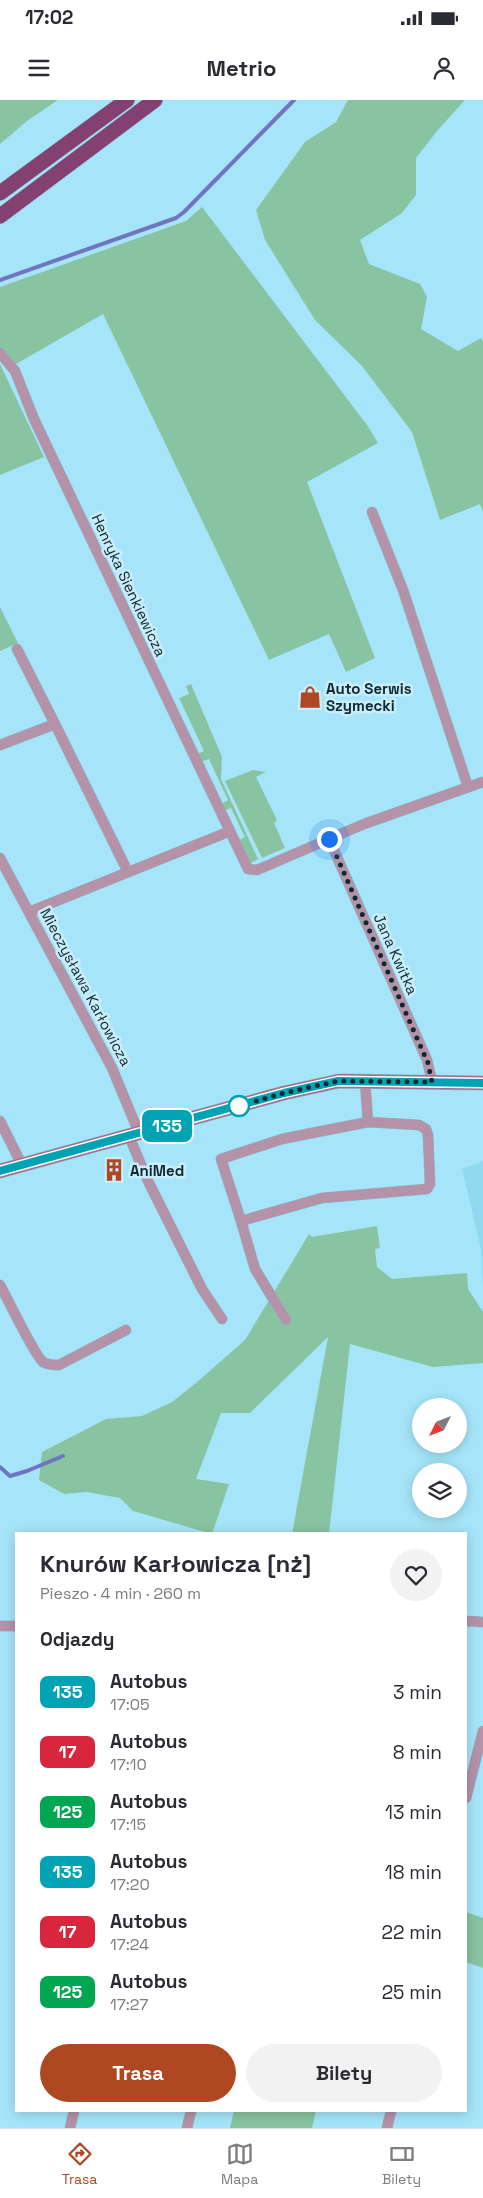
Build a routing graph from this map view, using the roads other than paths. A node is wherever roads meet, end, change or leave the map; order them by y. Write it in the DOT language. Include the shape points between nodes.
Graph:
graph roads {
  1 [pos="127,100"];
  2 [pos="155,100"];
  3 [pos="0,193"];
  4 [pos="0,216"];
  5 [pos="0,353"];
  6 [pos="372,512"];
  7 [pos="17,649"];
  8 [pos="55,724"];
  9 [pos="0,745"];
  10 [pos="483,782"];
  11 [pos="468,787"];
  12 [pos="228,832"];
  13 [pos="329,839"];
  14 [pos="0,858"];
  15 [pos="128,872"];
  16 [pos="29,912"];
  17 [pos="365,1081"];
  18 [pos="432,1082"];
  19 [pos="483,1083"];
  20 [pos="0,1121"];
  21 [pos="368,1122"];
  22 [pos="134,1135"];
  23 [pos="22,1165"];
  24 [pos="0,1171"];
  25 [pos="241,1221"];
  26 [pos="0,1285"];
  27 [pos="222,1319"];
  28 [pos="286,1320"];
  29 [pos="126,1330"];
  30 [pos="467,1621"];
  31 [pos="483,1622"];
  32 [pos="0,1626"];
  33 [pos="15,1626"];
  34 [pos="483,1731"];
  35 [pos="467,1794"];
  36 [pos="74,2112"];
  37 [pos="191,2112"];
  38 [pos="390,2112"];
  39 [pos="70,2128"];
  40 [pos="187,2128"];
  41 [pos="386,2128"];
  1 -- 3 [label="highway"];
  2 -- 4 [label="highway"];
  5 -- 12 [label="street, Henryka Sienkiewicza" via="15,370 34,419"];
  6 -- 11 [label="street" via="403,590"];
  7 -- 8 [label="street"];
  8 -- 9 [label="street"];
  8 -- 15 [label="street"];
  10 -- 11 [label="street, Henryka Sienkiewicza"];
  11 -- 13 [label="street, Henryka Sienkiewicza"];
  12 -- 13 [label="street, Henryka Sienkiewicza" via="246,867 252,871"];
  12 -- 15 [label="street"];
  13 -- 18 [label="street, Jana Kwitka" via="428,1063"];
  14 -- 16 [label="street, Mieczysława Karłowicza"];
  15 -- 16 [label="street"];
  16 -- 22 [label="street, Mieczysława Karłowicza" via="112,1068"];
  17 -- 18 [label="street"];
  17 -- 21 [label="street"];
  17 -- 22 [label="street" via="338,1081 284,1093"];
  18 -- 19 [label="street"];
  20 -- 23 [label="street"];
  21 -- 25 [label="street" via="282,1139 221,1159"];
  21 -- 25 [label="street" via="419,1125 426,1129 430,1184 427,1189 322,1198"];
  22 -- 23 [label="street"];
  22 -- 27 [label="street, Mieczysława Karłowicza" via="150,1186 202,1289"];
  23 -- 24 [label="street"];
  25 -- 28 [label="street" via="255,1270"];
  26 -- 29 [label="street" via="34,1349 42,1361 50,1365 59,1366"];
  30 -- 31 [label="street"];
  32 -- 33 [label="street"];
  34 -- 35 [label="street"];
  36 -- 39 [label="street"];
  37 -- 40 [label="street"];
  38 -- 41 [label="street"];
}
